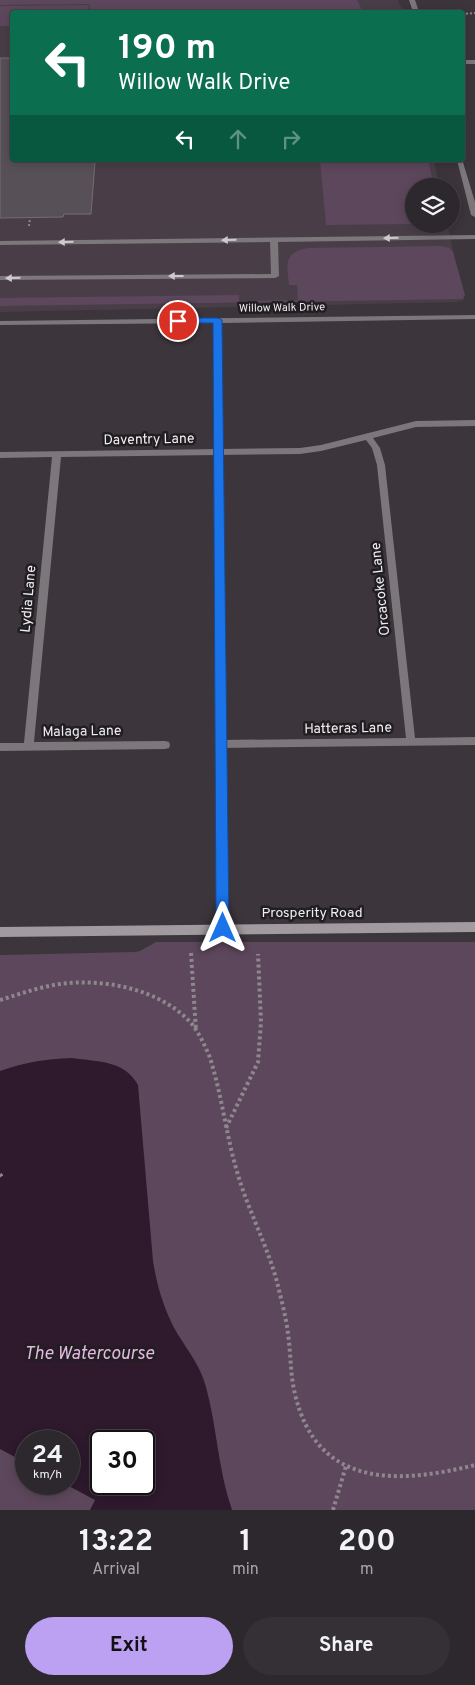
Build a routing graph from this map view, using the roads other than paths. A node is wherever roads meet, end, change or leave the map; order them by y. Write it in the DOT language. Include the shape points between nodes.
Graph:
graph roads {
  1 [pos="461,162"];
  2 [pos="475,215"];
  3 [pos="475,237"];
  4 [pos="274,239"];
  5 [pos="0,242"];
  6 [pos="0,278"];
  7 [pos="475,317"];
  8 [pos="218,320"];
  9 [pos="0,323"];
  10 [pos="475,423"];
  11 [pos="368,436"];
  12 [pos="219,453"];
  13 [pos="57,454"];
  14 [pos="0,455"];
  15 [pos="475,741"];
  16 [pos="411,742"];
  17 [pos="222,744"];
  18 [pos="165,745"];
  19 [pos="0,747"];
  20 [pos="29,747"];
  21 [pos="475,927"];
  22 [pos="223,928"];
  23 [pos="0,932"];
  1 -- 2 [label="street"];
  3 -- 4 [label="street, one-way"];
  4 -- 5 [label="street, one-way"];
  4 -- 6 [label="street, one-way" via="275,276"];
  7 -- 8 [label="street, Willow Walk Drive"];
  8 -- 9 [label="street, Willow Walk Drive"];
  8 -- 12 [label="street"];
  10 -- 11 [label="street, Daventry Lane" via="416,424"];
  11 -- 12 [label="street, Daventry Lane" via="310,450"];
  11 -- 16 [label="street, Orcacoke Lane" via="381,465"];
  12 -- 13 [label="street, Daventry Lane"];
  12 -- 17 [label="street"];
  13 -- 14 [label="street, Daventry Lane"];
  13 -- 20 [label="street, Lydia Lane"];
  15 -- 16 [label="street, Hatteras Lane"];
  16 -- 17 [label="street, Hatteras Lane"];
  17 -- 22 [label="street"];
  18 -- 20 [label="street, Malaga Lane"];
  19 -- 20 [label="street, Malaga Lane"];
  21 -- 22 [label="street, Prosperity Road"];
  22 -- 23 [label="street, Prosperity Road"];
}
